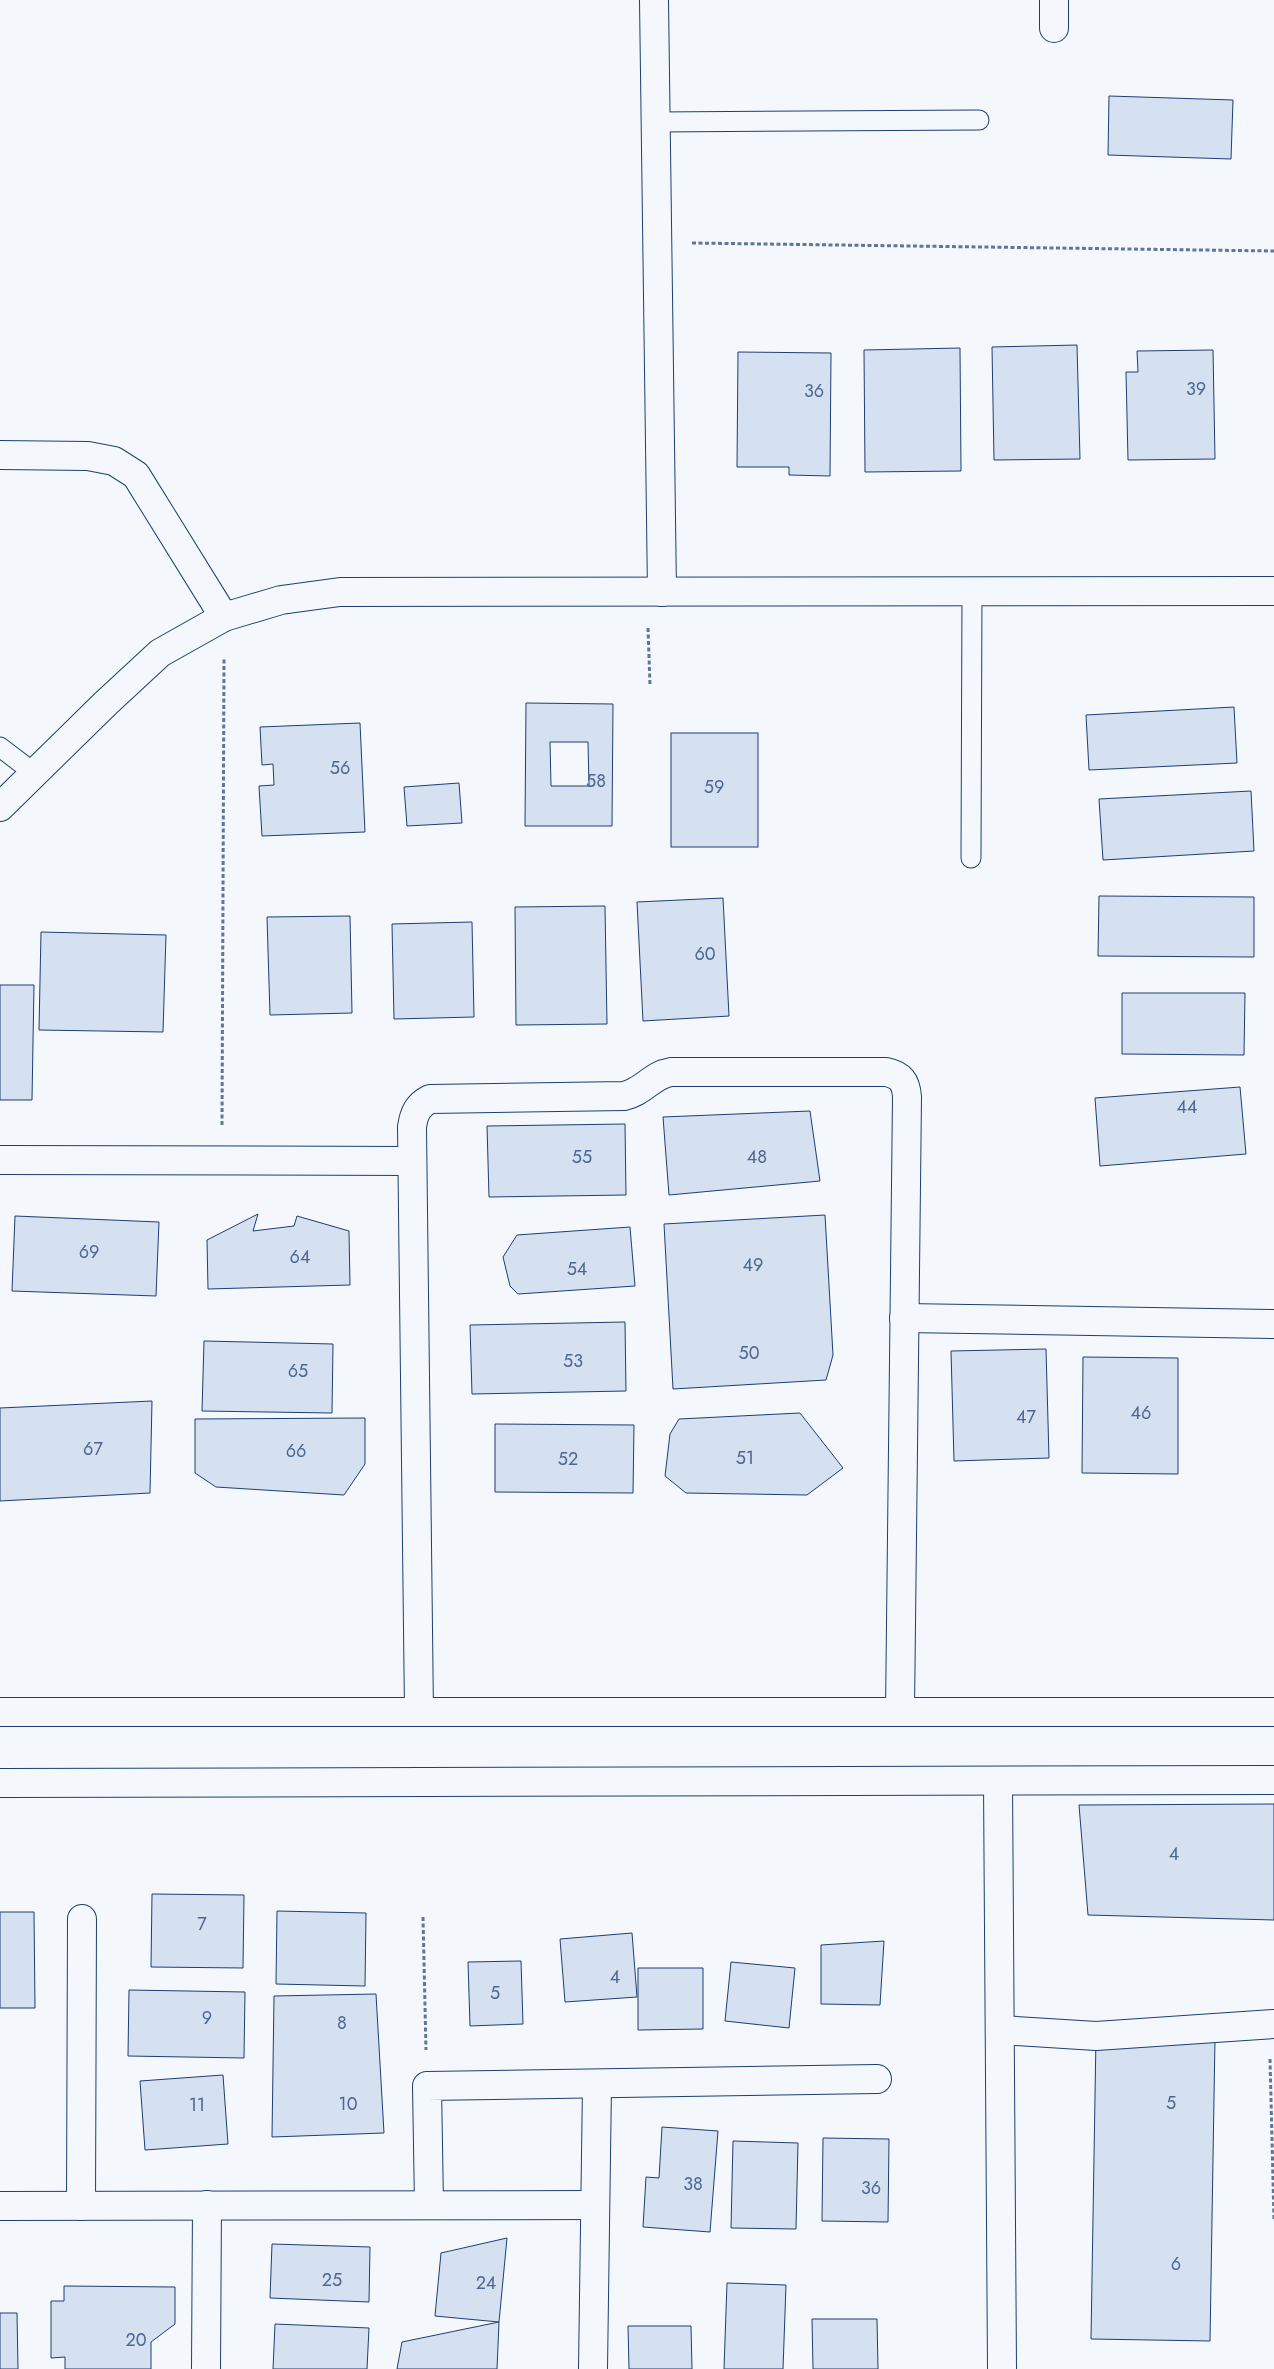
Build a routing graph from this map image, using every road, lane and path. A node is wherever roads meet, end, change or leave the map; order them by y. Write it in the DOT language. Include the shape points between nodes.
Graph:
graph roads {
  1 [pos="654,0"];
  2 [pos="1054,0"];
  3 [pos="1054,28"];
  4 [pos="979,120"];
  5 [pos="656,122"];
  6 [pos="657,242"];
  7 [pos="1274,251"];
  8 [pos="0,455"];
  9 [pos="1274,591"];
  10 [pos="654,592"];
  11 [pos="972,592"];
  12 [pos="224,617"];
  13 [pos="650,685"];
  14 [pos="0,746"];
  15 [pos="34,773"];
  16 [pos="0,807"];
  17 [pos="971,858"];
  18 [pos="0,1160"];
  19 [pos="412,1160"];
  20 [pos="222,1161"];
  21 [pos="904,1318"];
  22 [pos="1274,1324"];
  23 [pos="0,1712"];
  24 [pos="418,1712"];
  25 [pos="900,1712"];
  26 [pos="1274,1712"];
  27 [pos="1274,1780"];
  28 [pos="998,1782"];
  29 [pos="0,1783"];
  30 [pos="423,1917"];
  31 [pos="82,1919"];
  32 [pos="1271,2024"];
  33 [pos="1000,2030"];
  34 [pos="878,2079"];
  35 [pos="597,2084"];
  36 [pos="427,2086"];
  37 [pos="429,2205"];
  38 [pos="595,2205"];
  39 [pos="0,2206"];
  40 [pos="81,2206"];
  41 [pos="207,2206"];
  42 [pos="1274,2219"];
  43 [pos="206,2369"];
  44 [pos="593,2369"];
  45 [pos="1002,2369"];
  1 -- 5 [label="street"];
  2 -- 3 [label="street"];
  4 -- 5 [label="lane"];
  5 -- 6 [label="street"];
  6 -- 7 [label="path"];
  6 -- 10 [label="street"];
  8 -- 12 [label="street" via="88,456 114,461 136,475"];
  9 -- 11 [label="street"];
  10 -- 11 [label="street"];
  10 -- 12 [label="street" via="340,592 281,600"];
  10 -- 13 [label="path"];
  11 -- 17 [label="lane"];
  12 -- 15 [label="street" via="160,653"];
  12 -- 20 [label="path"];
  14 -- 15 [label="lane"];
  15 -- 16 [label="street"];
  18 -- 20 [label="street"];
  19 -- 20 [label="street"];
  19 -- 21 [label="street" via="413,1118 422,1103 430,1099 624,1096 641,1090 662,1073 671,1072 895,1074 902,1080 907,1097"];
  19 -- 24 [label="street"];
  21 -- 22 [label="street"];
  21 -- 25 [label="street"];
  23 -- 24 [label="street"];
  24 -- 25 [label="street"];
  25 -- 26 [label="street"];
  27 -- 28 [label="street"];
  28 -- 29 [label="street"];
  28 -- 33 [label="street"];
  30 -- 36 [label="path"];
  31 -- 40 [label="street"];
  32 -- 33 [label="street" via="1096,2036"];
  32 -- 42 [label="path"];
  33 -- 45 [label="street"];
  34 -- 35 [label="street"];
  35 -- 36 [label="street"];
  35 -- 38 [label="street"];
  36 -- 37 [label="street"];
  37 -- 38 [label="street"];
  37 -- 41 [label="street"];
  38 -- 44 [label="street"];
  39 -- 40 [label="street"];
  40 -- 41 [label="street"];
  41 -- 43 [label="street"];
}
